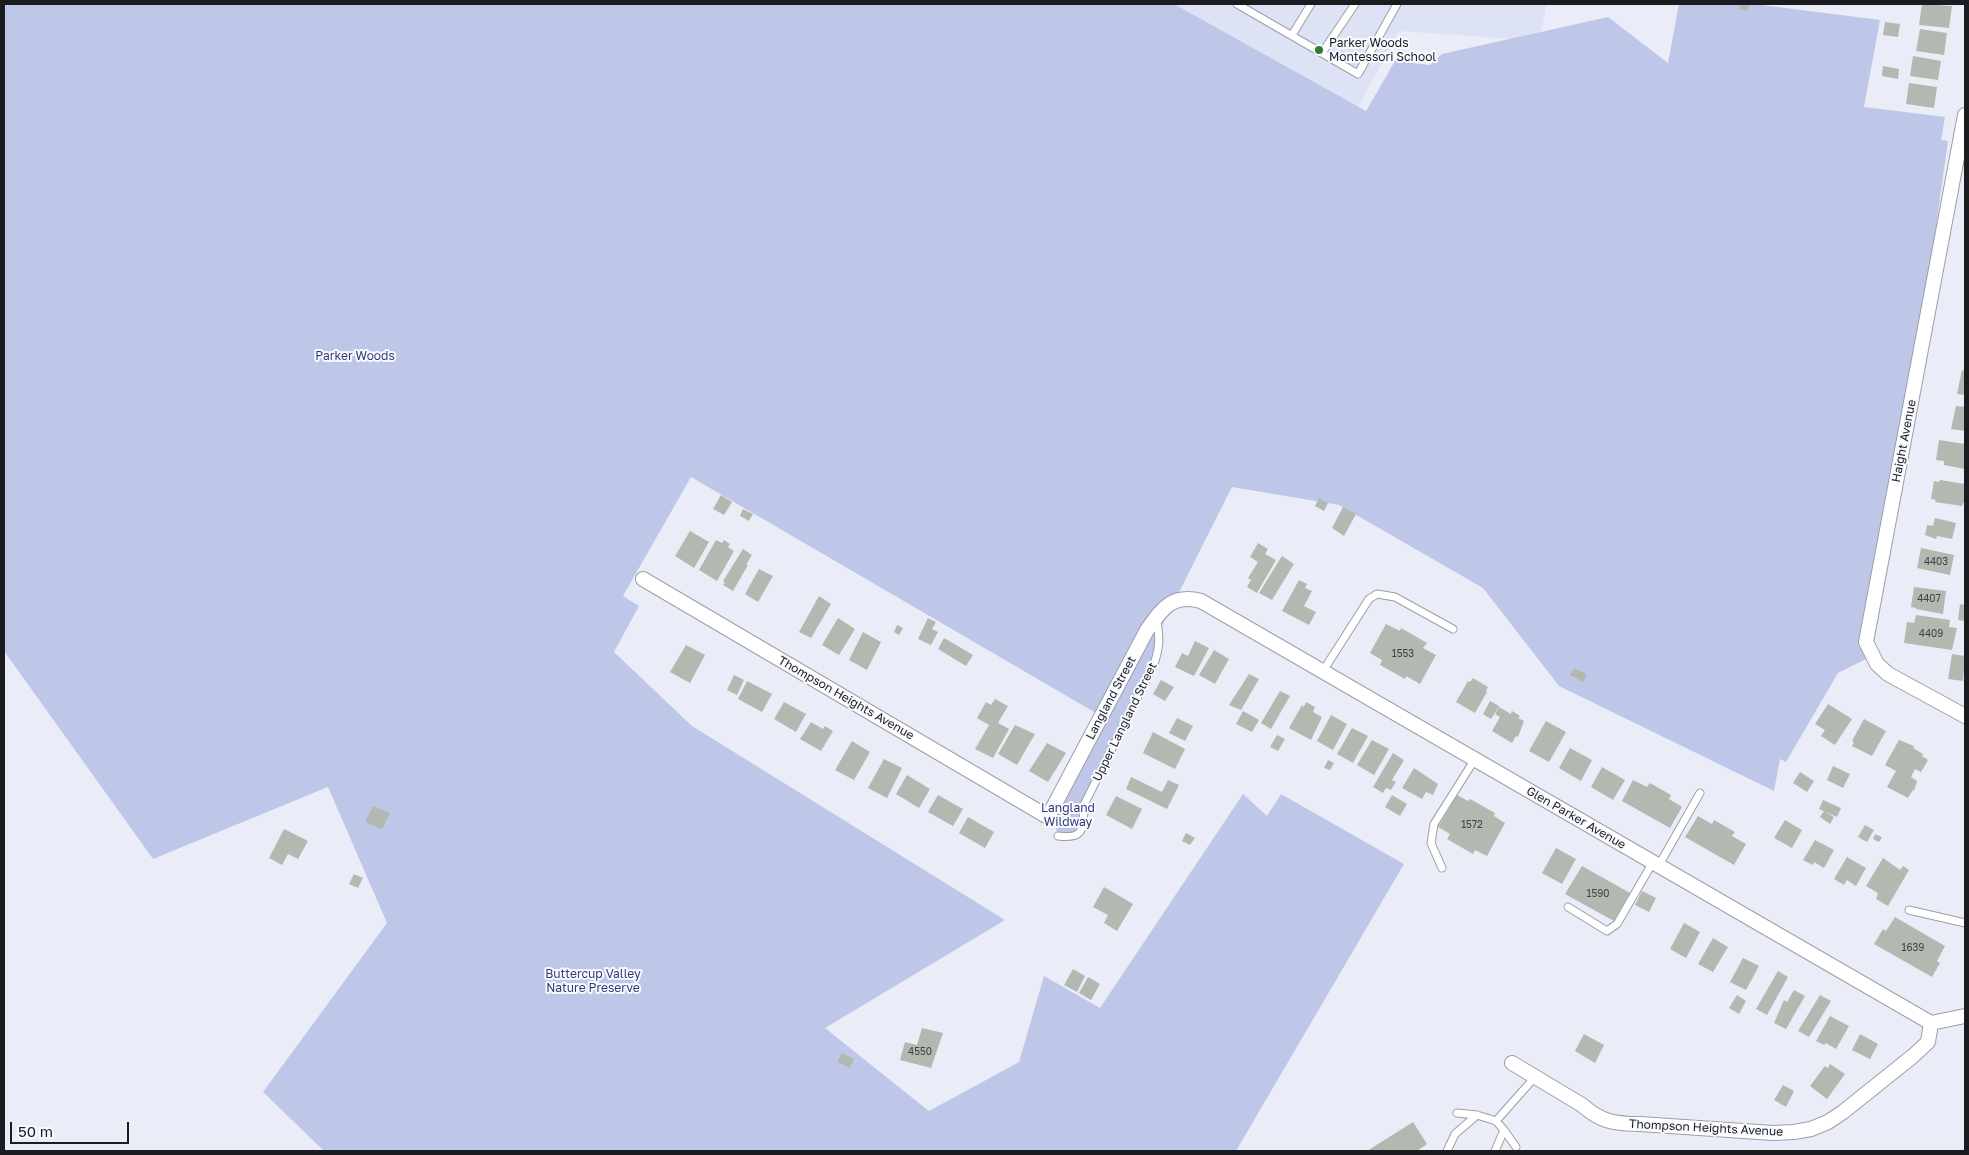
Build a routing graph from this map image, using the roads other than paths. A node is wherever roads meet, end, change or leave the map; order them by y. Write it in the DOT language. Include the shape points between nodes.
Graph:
graph roads {
  1 [pos="1237,4"];
  2 [pos="1311,4"];
  3 [pos="1355,4"];
  4 [pos="1398,4"];
  5 [pos="1292,35"];
  6 [pos="1322,53"];
  7 [pos="1965,115"];
  8 [pos="1964,134"];
  9 [pos="643,580"];
  10 [pos="1190,598"];
  11 [pos="1156,617"];
  12 [pos="1453,629"];
  13 [pos="1322,671"];
  14 [pos="1965,716"];
  15 [pos="1475,759"];
  16 [pos="1700,793"];
  17 [pos="1048,816"];
  18 [pos="1058,836"];
  19 [pos="1656,864"];
  20 [pos="1442,868"];
  21 [pos="1568,907"];
  22 [pos="1909,910"];
  23 [pos="1965,923"];
  24 [pos="1965,1016"];
  25 [pos="1932,1023"];
  26 [pos="1512,1063"];
  27 [pos="1535,1077"];
  28 [pos="1458,1113"];
  29 [pos="1476,1115"];
  30 [pos="1496,1121"];
  31 [pos="1504,1130"];
  32 [pos="1516,1147"];
  33 [pos="1447,1151"];
  34 [pos="1496,1151"];
  1 -- 5 [label="lane"];
  2 -- 5 [label="lane"];
  3 -- 6 [label="lane"];
  4 -- 6 [label="lane" via="1358,74"];
  5 -- 6 [label="lane"];
  7 -- 8 [label="street, Haight Avenue"];
  8 -- 14 [label="street, Haight Avenue" via="1866,642 1877,664 1888,674"];
  9 -- 17 [label="street, Thompson Heights Avenue"];
  10 -- 11 [label="street, Langland Street" via="1171,603"];
  10 -- 13 [label="street, Glen Parker Avenue" via="1208,604"];
  11 -- 17 [label="street, Langland Street"];
  11 -- 18 [label="lane, Upper Langland Street" via="1160,636 1157,657 1085,803 1081,832 1071,838"];
  12 -- 13 [label="lane" via="1395,597 1377,594 1369,599"];
  13 -- 15 [label="street, Glen Parker Avenue"];
  15 -- 19 [label="street, Glen Parker Avenue"];
  15 -- 20 [label="lane" via="1434,824 1431,843"];
  16 -- 19 [label="lane"];
  19 -- 21 [label="lane" via="1618,924 1607,931"];
  19 -- 25 [label="street, Glen Parker Avenue"];
  22 -- 23 [label="lane"];
  24 -- 25 [label="street"];
  25 -- 27 [label="street, Thompson Heights Avenue" via="1928,1042 1843,1112 1811,1129 1794,1132 1620,1124 1591,1114 1582,1105"];
  26 -- 27 [label="street, Thompson Heights Avenue"];
  27 -- 30 [label="lane"];
  28 -- 29 [label="lane"];
  29 -- 30 [label="lane"];
  29 -- 33 [label="lane" via="1455,1134"];
  30 -- 31 [label="lane"];
  31 -- 32 [label="lane"];
  31 -- 34 [label="lane"];
}
